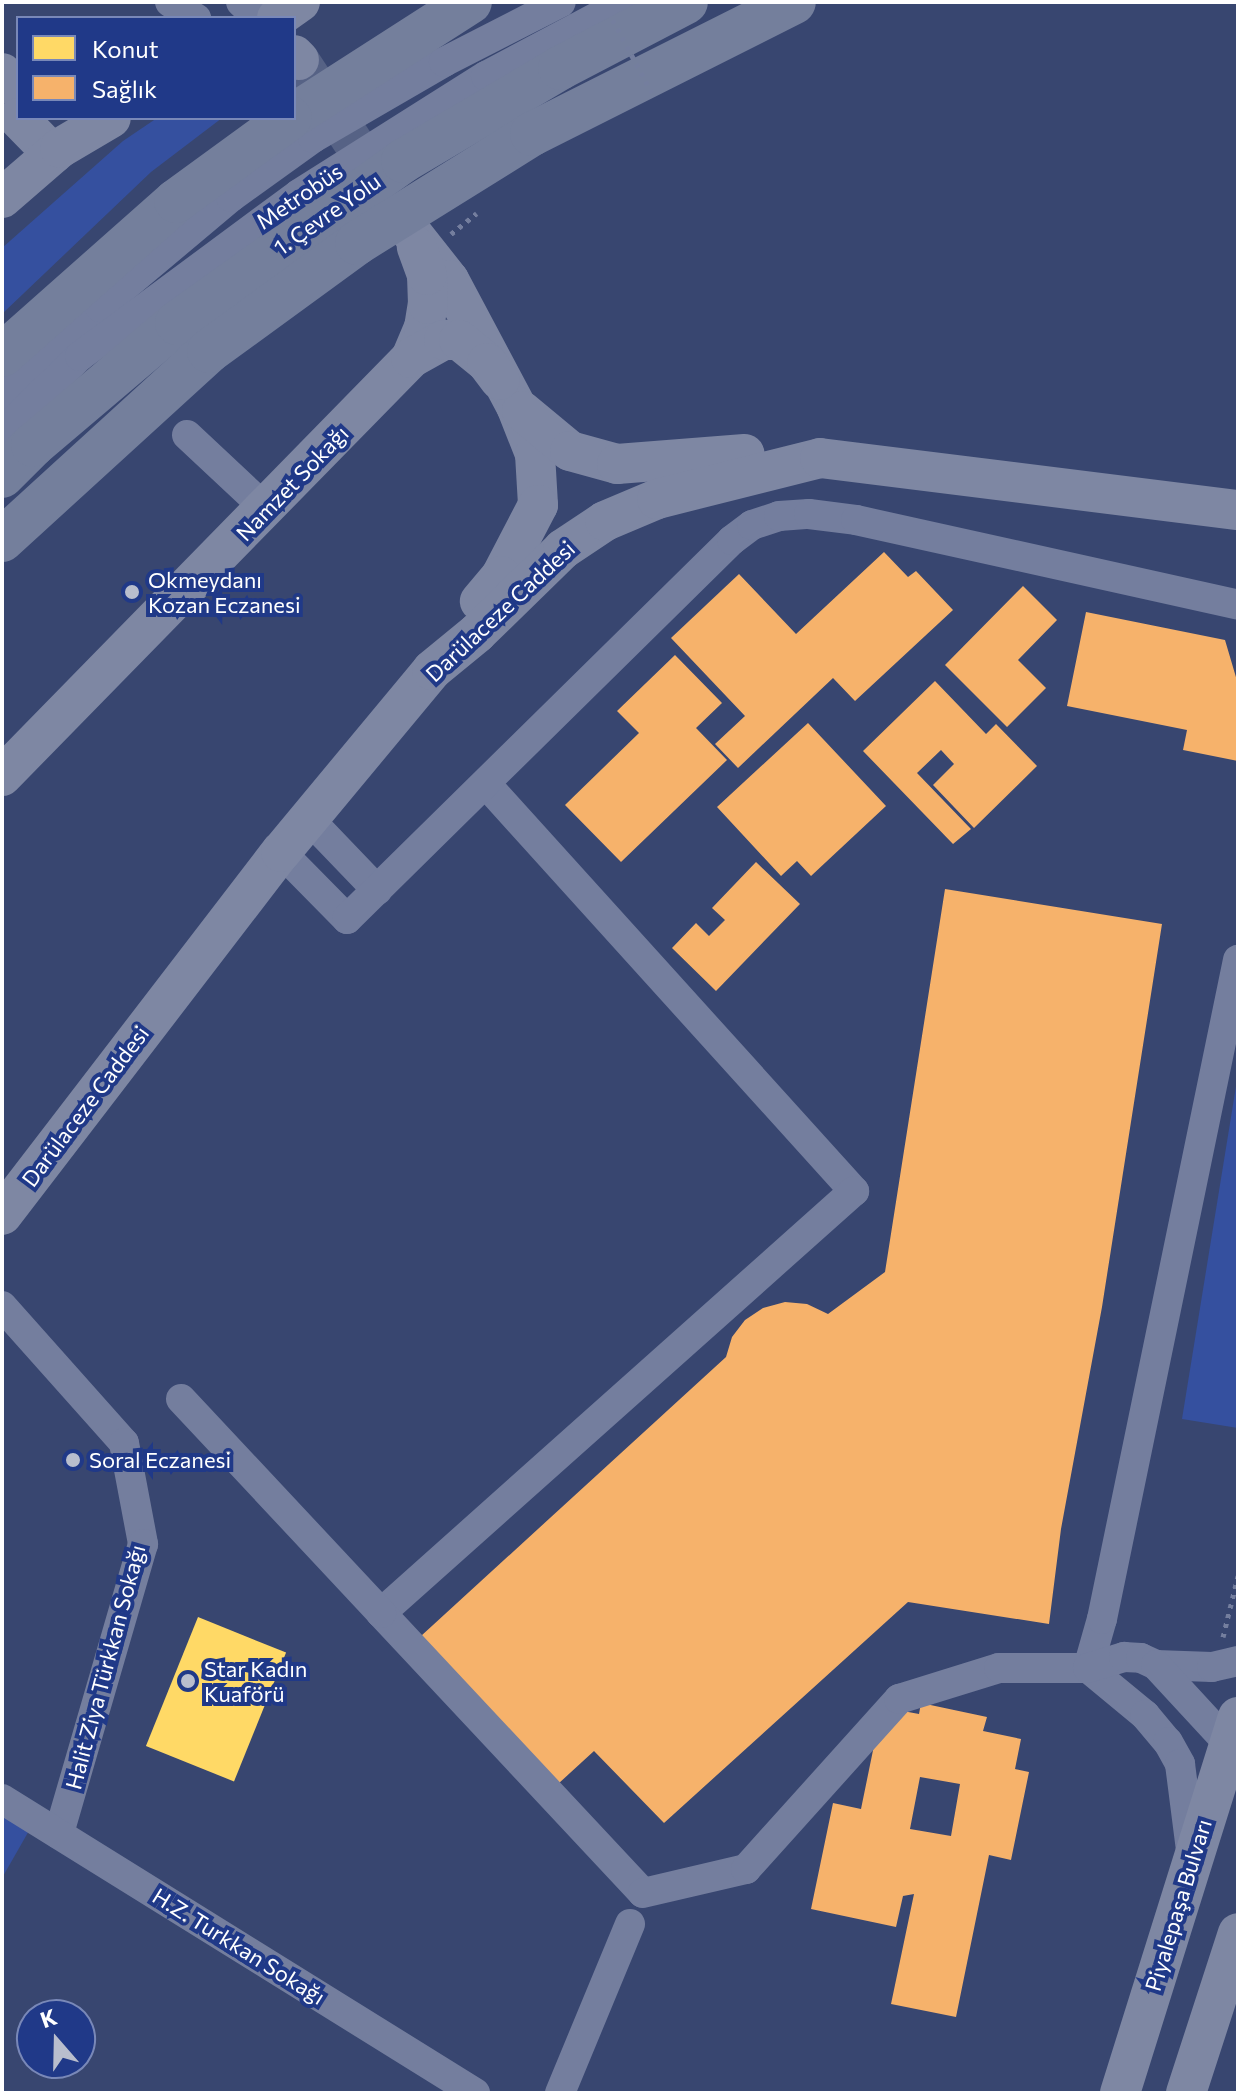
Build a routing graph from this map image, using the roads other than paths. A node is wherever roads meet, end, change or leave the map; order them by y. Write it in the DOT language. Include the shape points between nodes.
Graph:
graph roads {
  1 [pos="170,2"];
  2 [pos="241,2"];
  3 [pos="300,2"];
  4 [pos="470,2"];
  5 [pos="561,2"];
  6 [pos="625,2"];
  7 [pos="686,2"];
  8 [pos="794,2"];
  9 [pos="193,16"];
  10 [pos="256,16"];
  11 [pos="280,16"];
  12 [pos="2,101"];
  13 [pos="296,114"];
  14 [pos="16,116"];
  15 [pos="22,120"];
  16 [pos="106,120"];
  17 [pos="288,120"];
  18 [pos="57,138"];
  19 [pos="4,196"];
  20 [pos="2,355"];
  21 [pos="411,358"];
  22 [pos="508,393"];
  23 [pos="2,399"];
  24 [pos="2,432"];
  25 [pos="187,435"];
  26 [pos="820,458"];
  27 [pos="2,476"];
  28 [pos="266,509"];
  29 [pos="1238,510"];
  30 [pos="2,540"];
  31 [pos="1238,605"];
  32 [pos="432,670"];
  33 [pos="8,760"];
  34 [pos="486,784"];
  35 [pos="308,818"];
  36 [pos="281,852"];
  37 [pos="377,890"];
  38 [pos="1238,960"];
  39 [pos="2,1215"];
  40 [pos="2,1306"];
  41 [pos="181,1399"];
  42 [pos="381,1613"];
  43 [pos="1230,1650"];
  44 [pos="1156,1665"];
  45 [pos="1088,1668"];
  46 [pos="1235,1737"];
  47 [pos="2,1799"];
  48 [pos="59,1834"];
  49 [pos="1192,1861"];
  50 [pos="630,1924"];
  51 [pos="1238,1933"];
  52 [pos="475,2093"];
  53 [pos="560,2093"];
  54 [pos="1120,2093"];
  55 [pos="1186,2093"];
  1 -- 9 [label="street"];
  2 -- 10 [label="street"];
  3 -- 11 [label="main road"];
  4 -- 13 [label="highway"];
  5 -- 23 [label="street, Metrobüs" via="313,138 231,197 100,307"];
  6 -- 24 [label="street, Metrobüs" via="486,76 299,194 80,356"];
  7 -- 27 [label="highway, 1. Çevre Yolu" via="472,118 379,178 177,323"];
  8 -- 30 [label="highway" via="532,134 357,243 209,351"];
  12 -- 14 [label="main road"];
  15 -- 18 [label="main road"];
  16 -- 18 [label="main road"];
  17 -- 20 [label="highway" via="164,210"];
  18 -- 19 [label="main road"];
  21 -- 22 [label="main road, Namzet Sokağı" via="444,340 459,340 487,363"];
  21 -- 22 [label="main road, Namzet Sokağı" via="428,304 427,275 411,232 449,280"];
  21 -- 28 [label="main road, Namzet Sokağı"];
  22 -- 26 [label="main road" via="570,451 617,464 778,453"];
  22 -- 32 [label="main road" via="535,454 538,505 501,576 456,628"];
  25 -- 28 [label="street"];
  26 -- 29 [label="main road, Darülaceze Caddesi"];
  26 -- 32 [label="main road, Darülaceze Caddesi" via="702,485 605,521 563,549"];
  28 -- 33 [label="main road, Namzet Sokağı"];
  31 -- 34 [label="street" via="856,520 779,516 752,525 732,540"];
  32 -- 35 [label="main road, Darülaceze Caddesi"];
  34 -- 37 [label="street"];
  34 -- 42 [label="street" via="854,1191"];
  35 -- 36 [label="main road, Darülaceze Caddesi"];
  35 -- 37 [label="street"];
  36 -- 37 [label="street" via="347,919"];
  36 -- 39 [label="main road, Darülaceze Caddesi"];
  38 -- 45 [label="street"];
  40 -- 48 [label="street, Halit Ziya Türkkan Sokağı" via="124,1443 143,1544"];
  41 -- 42 [label="street"];
  42 -- 45 [label="street" via="643,1893 746,1869 899,1699 999,1668"];
  43 -- 44 [label="street" via="1212,1667"];
  44 -- 45 [label="street" via="1124,1657"];
  44 -- 46 [label="street"];
  45 -- 49 [label="street" via="1146,1716 1180,1764"];
  46 -- 49 [label="main road, Piyalepaşa Bulvarı"];
  47 -- 48 [label="street, H.Z. Turkkan Sokağı"];
  48 -- 52 [label="street, H.Z. Turkkan Sokağı"];
  49 -- 54 [label="main road, Piyalepaşa Bulvarı"];
  50 -- 53 [label="street"];
  51 -- 55 [label="main road"];
}
